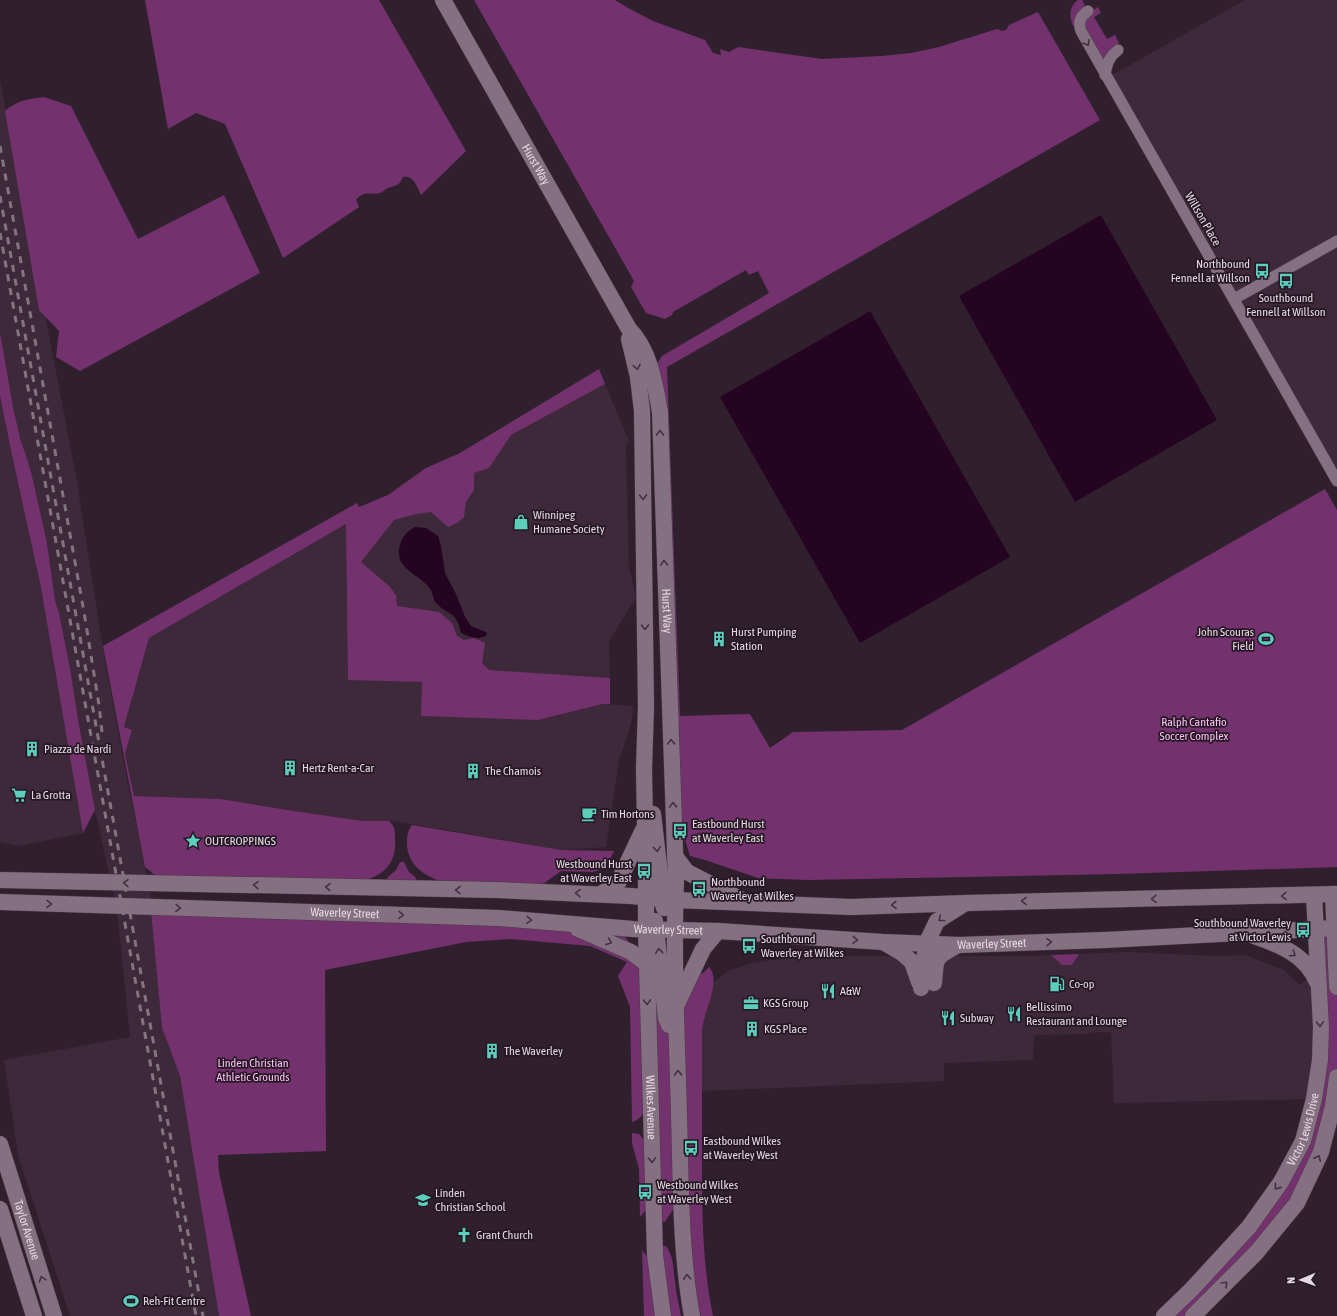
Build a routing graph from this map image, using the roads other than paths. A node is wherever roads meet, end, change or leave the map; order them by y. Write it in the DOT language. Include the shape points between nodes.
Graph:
graph roads {
  1 [pos="443,0"];
  2 [pos="1088,11"];
  3 [pos="1118,50"];
  4 [pos="1105,75"];
  5 [pos="1337,241"];
  6 [pos="1234,299"];
  7 [pos="629,329"];
  8 [pos="1337,481"];
  9 [pos="644,769"];
  10 [pos="644,826"];
  11 [pos="675,856"];
  12 [pos="0,870"];
  13 [pos="0,880"];
  14 [pos="19,880"];
  15 [pos="601,894"];
  16 [pos="1335,894"];
  17 [pos="1314,895"];
  18 [pos="660,899"];
  19 [pos="747,902"];
  20 [pos="966,903"];
  21 [pos="3,904"];
  22 [pos="560,922"];
  23 [pos="1335,928"];
  24 [pos="651,930"];
  25 [pos="1316,930"];
  26 [pos="675,931"];
  27 [pos="718,931"];
  28 [pos="1245,932"];
  29 [pos="883,942"];
  30 [pos="926,944"];
  31 [pos="959,945"];
  32 [pos="646,964"];
  33 [pos="1337,978"];
  34 [pos="1318,985"];
  35 [pos="927,986"];
  36 [pos="1337,987"];
  37 [pos="676,1007"];
  38 [pos="677,1044"];
  39 [pos="1337,1077"];
  40 [pos="0,1144"];
  41 [pos="0,1209"];
  42 [pos="1184,1298"];
  43 [pos="1198,1314"];
  44 [pos="34,1316"];
  45 [pos="54,1316"];
  46 [pos="663,1316"];
  47 [pos="692,1316"];
  48 [pos="1164,1316"];
  1 -- 7 [label="main road, Hurst Way"];
  2 -- 4 [label="street, Willson Place, one-way" via="1082,16 1080,28"];
  3 -- 4 [label="street" via="1108,61"];
  4 -- 6 [label="street, Willson Place"];
  5 -- 6 [label="street"];
  6 -- 8 [label="street, Willson Place"];
  7 -- 9 [label="main road, Hurst Way, one-way" via="642,411 646,707"];
  11 -- 7 [label="main road, Hurst Way, one-way" via="660,412 646,356"];
  9 -- 10 [label="main road, Hurst Way"];
  9 -- 18 [label="main road, one-way" via="654,820"];
  10 -- 15 [label="main road" via="618,883"];
  10 -- 18 [label="main road, Hurst Way" via="646,880"];
  11 -- 18 [label="main road, Hurst Way"];
  11 -- 19 [label="main road" via="687,872"];
  12 -- 14 [label="main road"];
  13 -- 14 [label="main road"];
  15 -- 14 [label="main road, one-way"];
  15 -- 18 [label="main road"];
  16 -- 17 [label="main road"];
  16 -- 23 [label="main road"];
  17 -- 20 [label="main road, one-way"];
  17 -- 25 [label="main road, Victor Lewis Drive"];
  18 -- 19 [label="main road"];
  18 -- 24 [label="main road, Wilkes Avenue"];
  18 -- 26 [label="main road"];
  20 -- 19 [label="main road, one-way" via="851,907"];
  20 -- 30 [label="main road, one-way" via="937,921"];
  21 -- 22 [label="main road, Waverley Street, one-way" via="491,917"];
  22 -- 24 [label="main road, Waverley Street"];
  22 -- 32 [label="main road, one-way" via="609,941 631,952"];
  23 -- 25 [label="main road, Waverley Street"];
  23 -- 33 [label="main road"];
  24 -- 26 [label="main road, Waverley Street"];
  24 -- 32 [label="main road, Wilkes Avenue"];
  38 -- 24 [label="main road, one-way" via="666,1018"];
  25 -- 28 [label="main road, Waverley Street"];
  25 -- 34 [label="main road, Victor Lewis Drive"];
  26 -- 27 [label="main road, Waverley Street"];
  26 -- 37 [label="main road"];
  27 -- 29 [label="main road, Waverley Street, one-way"];
  27 -- 37 [label="main road" via="703,949"];
  31 -- 28 [label="main road, Waverley Street, one-way"];
  28 -- 34 [label="main road, one-way" via="1277,944 1303,960 1313,972"];
  29 -- 30 [label="main road, Waverley Street"];
  29 -- 35 [label="main road" via="912,962"];
  30 -- 31 [label="main road, Waverley Street"];
  30 -- 35 [label="main road"];
  31 -- 35 [label="main road" via="942,954 936,962"];
  32 -- 46 [label="main road, Wilkes Avenue, one-way" via="655,1255"];
  33 -- 36 [label="main road"];
  34 -- 42 [label="main road, Victor Lewis Drive, one-way" via="1320,1060 1314,1099 1303,1141 1281,1182 1249,1227"];
  37 -- 38 [label="main road"];
  47 -- 38 [label="main road, one-way" via="683,1232"];
  43 -- 39 [label="main road, Victor Lewis Drive, one-way" via="1256,1253 1297,1203 1321,1152 1333,1106"];
  45 -- 40 [label="main road, Taylor Avenue, one-way"];
  41 -- 44 [label="main road, Taylor Avenue"];
  42 -- 43 [label="main road"];
  42 -- 48 [label="main road, Victor Lewis Drive"];
}
